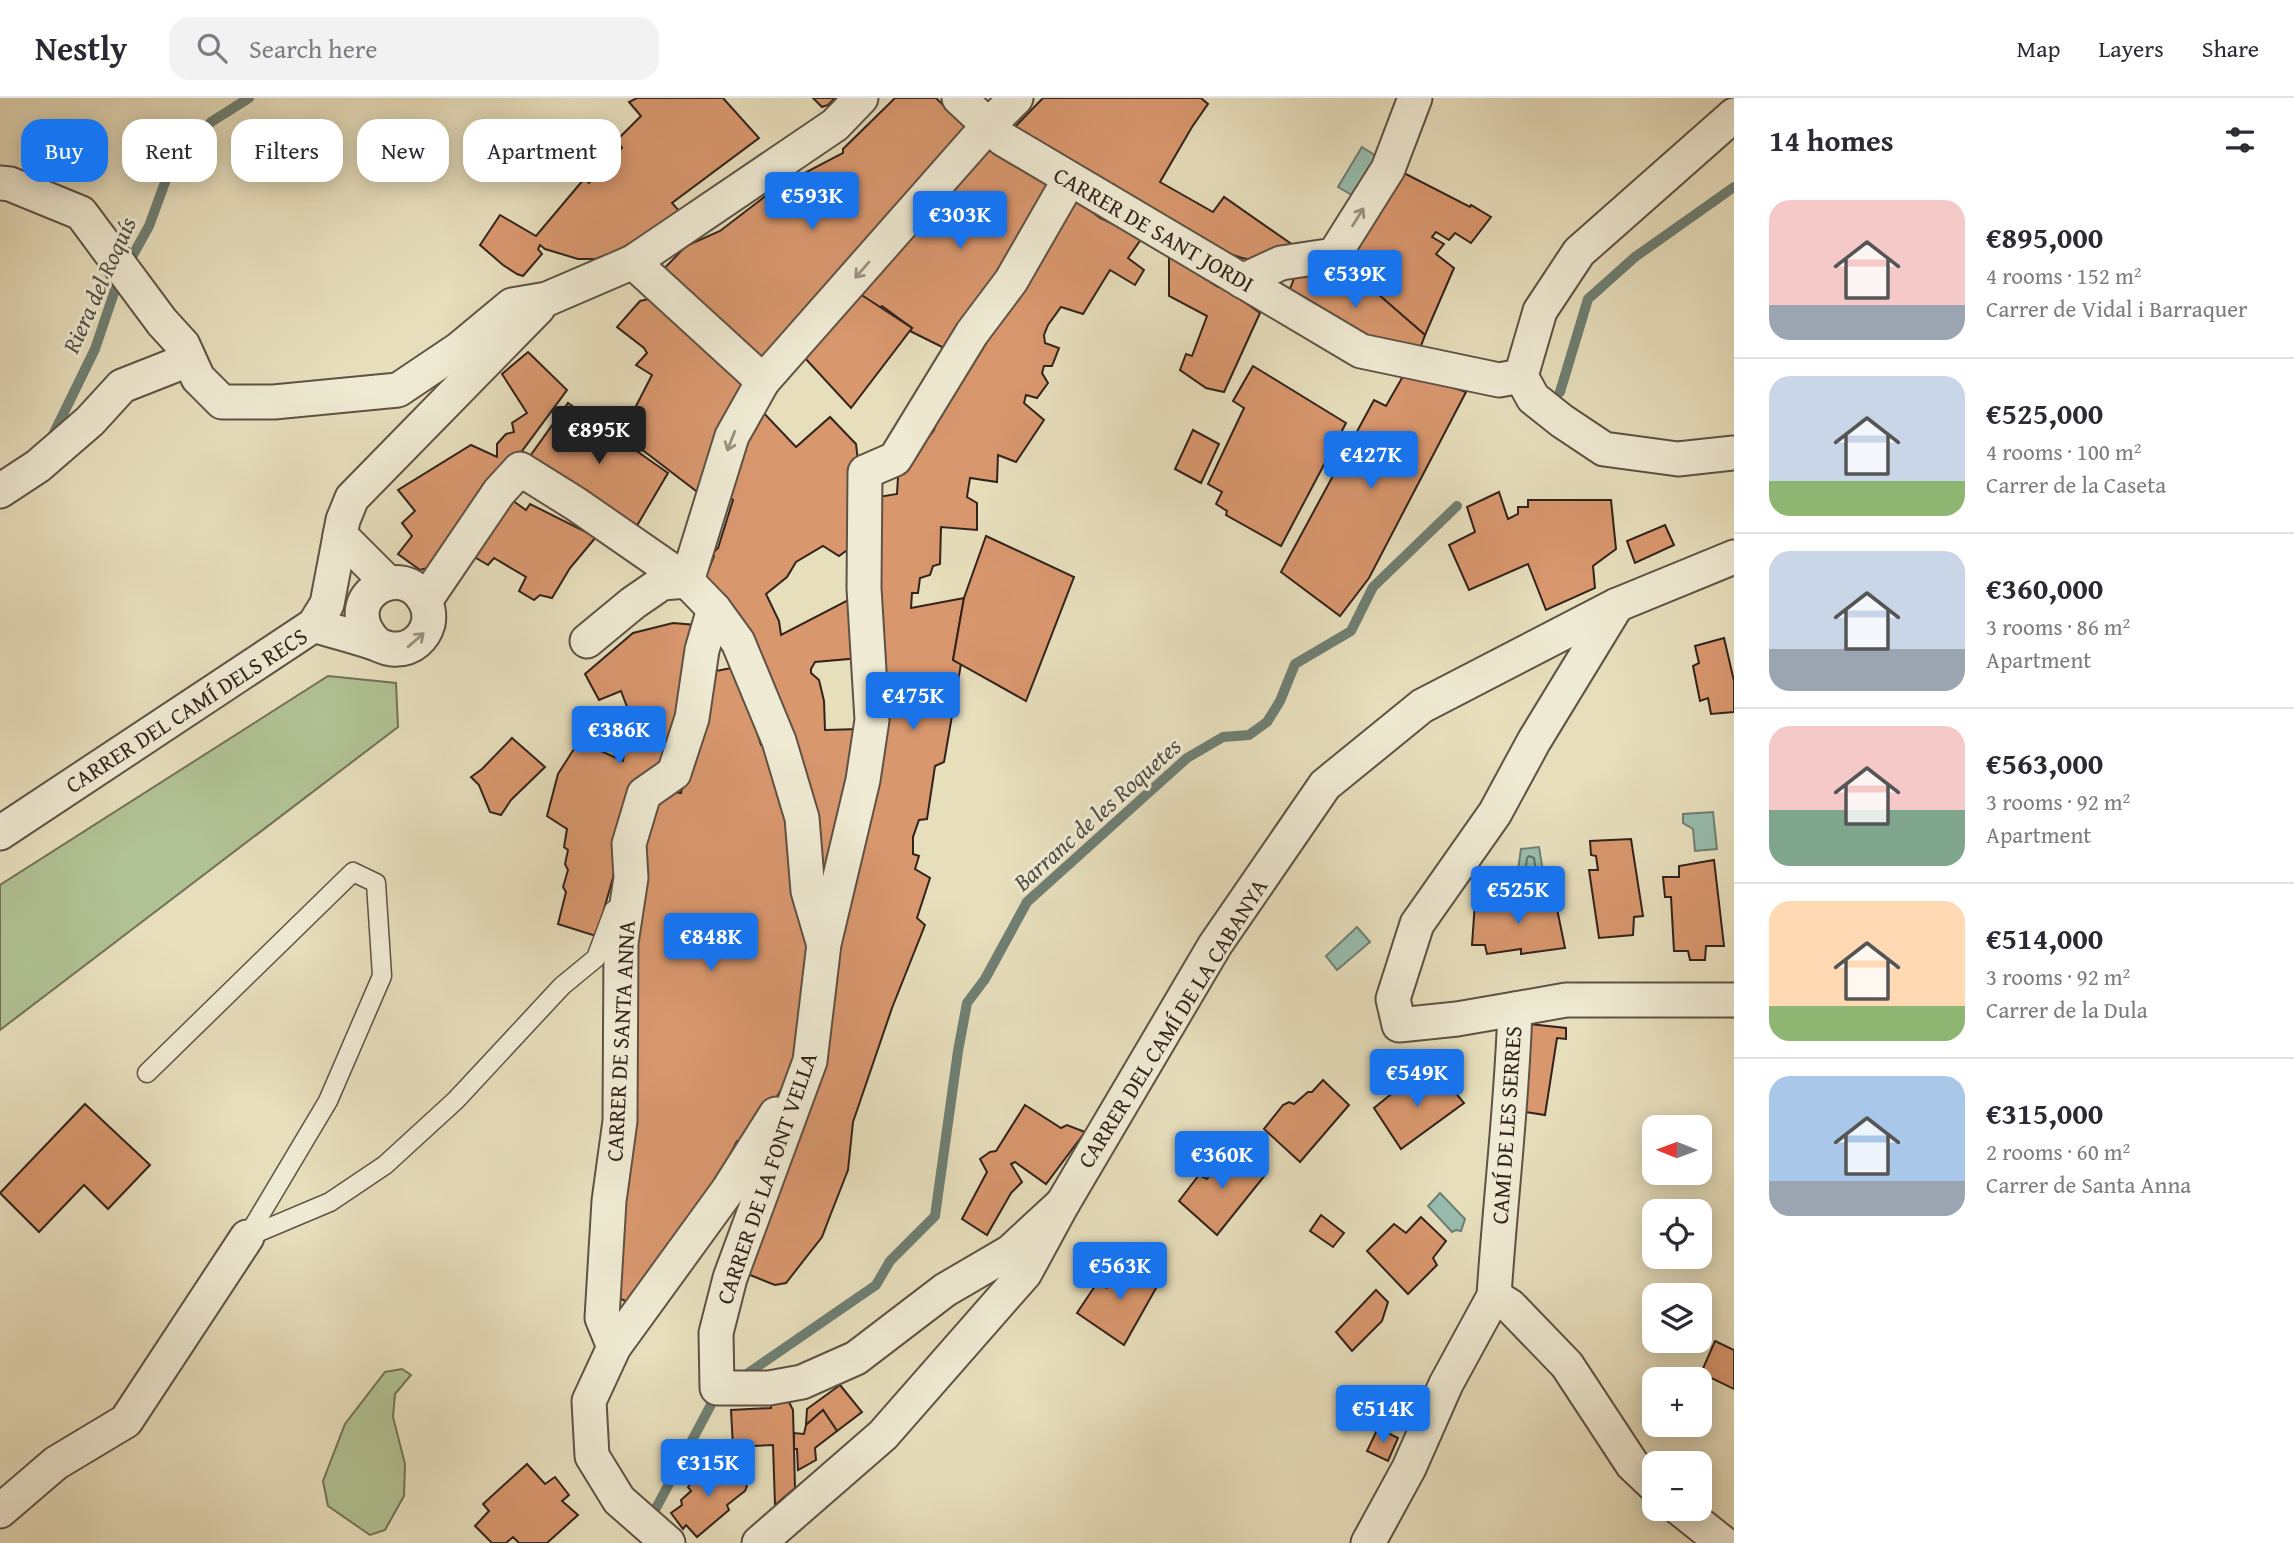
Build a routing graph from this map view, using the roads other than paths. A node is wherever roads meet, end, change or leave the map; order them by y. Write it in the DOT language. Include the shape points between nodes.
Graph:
graph roads {
  1 [pos="861,98"];
  2 [pos="959,98"];
  3 [pos="1016,98"];
  4 [pos="1415,98"];
  5 [pos="1734,115"];
  6 [pos="988,126"];
  7 [pos="1069,180"];
  8 [pos="0,183"];
  9 [pos="633,262"];
  10 [pos="1242,281"];
  11 [pos="547,299"];
  12 [pos="188,360"];
  13 [pos="1521,376"];
  14 [pos="763,381"];
  15 [pos="1734,453"];
  16 [pos="0,491"];
  17 [pos="342,528"];
  18 [pos="1734,557"];
  19 [pos="687,581"];
  20 [pos="388,583"];
  21 [pos="425,601"];
  22 [pos="1617,605"];
  23 [pos="714,609"];
  24 [pos="314,625"];
  25 [pos="587,641"];
  26 [pos="376,643"];
  27 [pos="0,833"];
  28 [pos="629,857"];
  29 [pos="824,944"];
  30 [pos="1734,1000"];
  31 [pos="1515,1009"];
  32 [pos="810,1061"];
  33 [pos="147,1073"];
  34 [pos="1063,1203"];
  35 [pos="247,1237"];
  36 [pos="1494,1296"];
  37 [pos="614,1347"];
  38 [pos="1642,1474"];
  39 [pos="0,1511"];
  40 [pos="1695,1521"];
  41 [pos="668,1543"];
  42 [pos="759,1543"];
  43 [pos="1368,1543"];
  44 [pos="1723,1543"];
  1 -- 9 [label="street" via="835,125"];
  2 -- 6 [label="street, CARRER DE SANT JORDI"];
  3 -- 6 [label="street"];
  10 -- 4 [label="street, one-way" via="1282,263 1334,255 1388,169"];
  5 -- 13 [label="street" via="1579,252 1540,311"];
  6 -- 7 [label="street, CARRER DE SANT JORDI"];
  6 -- 14 [label="street, one-way"];
  7 -- 10 [label="street, CARRER DE SANT JORDI"];
  7 -- 29 [label="street, CARRER DE LA FONT VELLA" via="1011,281 972,333 895,459 865,472 864,588 872,720 863,780"];
  8 -- 12 [label="street" via="81,213 183,345"];
  9 -- 11 [label="street"];
  9 -- 14 [label="street"];
  10 -- 13 [label="street, CARRER DE SANT JORDI" via="1361,351 1499,380"];
  11 -- 12 [label="street" via="512,305 398,390 274,402 222,402 198,378"];
  11 -- 17 [label="street, CARRER DEL CAMÍ DELS RECS" via="352,498"];
  12 -- 16 [label="street" via="122,386 38,466"];
  13 -- 15 [label="street" via="1533,398 1604,449 1678,459"];
  14 -- 19 [label="street, one-way" via="732,436"];
  17 -- 20 [label="street"];
  17 -- 24 [label="street, CARRER DEL CAMÍ DELS RECS" via="327,604"];
  18 -- 22 [label="street, CARRER DEL CAMÍ DE LA CABANYA"];
  19 -- 21 [label="street" via="520,469 499,492"];
  19 -- 23 [label="street"];
  19 -- 25 [label="street" via="662,583"];
  20 -- 21 [label="street" via="410,585"];
  20 -- 26 [label="street" via="369,594 361,615 362,626"];
  26 -- 21 [label="street, one-way" via="397,649 417,641 428,622"];
  22 -- 31 [label="street, CAMÍ DE LES SERRES" via="1495,813 1417,924 1393,999 1399,1025"];
  22 -- 34 [label="street, CARRER DEL CAMÍ DE LA CABANYA" via="1422,706 1325,785 1215,944"];
  23 -- 28 [label="street, CARRER DE SANTA ANNA" via="702,650 692,719 674,773 644,794"];
  23 -- 29 [label="street" via="738,642 779,741 802,818 808,891"];
  24 -- 26 [label="street"];
  24 -- 27 [label="street, CARRER DEL CAMÍ DELS RECS"];
  28 -- 35 [label="lane" via="596,958 562,986 456,1100 385,1166 341,1195"];
  28 -- 37 [label="street, CARRER DE SANTA ANNA" via="631,878 621,943 620,1121 609,1201 602,1318"];
  29 -- 32 [label="street, CARRER DE LA FONT VELLA"];
  30 -- 31 [label="street" via="1566,1000"];
  31 -- 36 [label="street, CAMÍ DE LES SERRES"];
  32 -- 34 [label="street, CARRER DE LA FONT VELLA" via="730,1278 716,1333 718,1388 769,1388 802,1382 856,1358 945,1290 1010,1252"];
  32 -- 37 [label="street" via="728,1190"];
  33 -- 35 [label="lane" via="353,872 376,883 382,976 328,1101"];
  34 -- 42 [label="street, CARRER DEL CAMÍ DE LA CABANYA" via="1025,1273 883,1435"];
  35 -- 39 [label="street" via="126,1421 56,1463"];
  36 -- 38 [label="street" via="1510,1306 1567,1365"];
  36 -- 43 [label="street"];
  37 -- 41 [label="street" via="589,1401 592,1456 619,1500"];
  40 -- 44 [label="street"];
}
